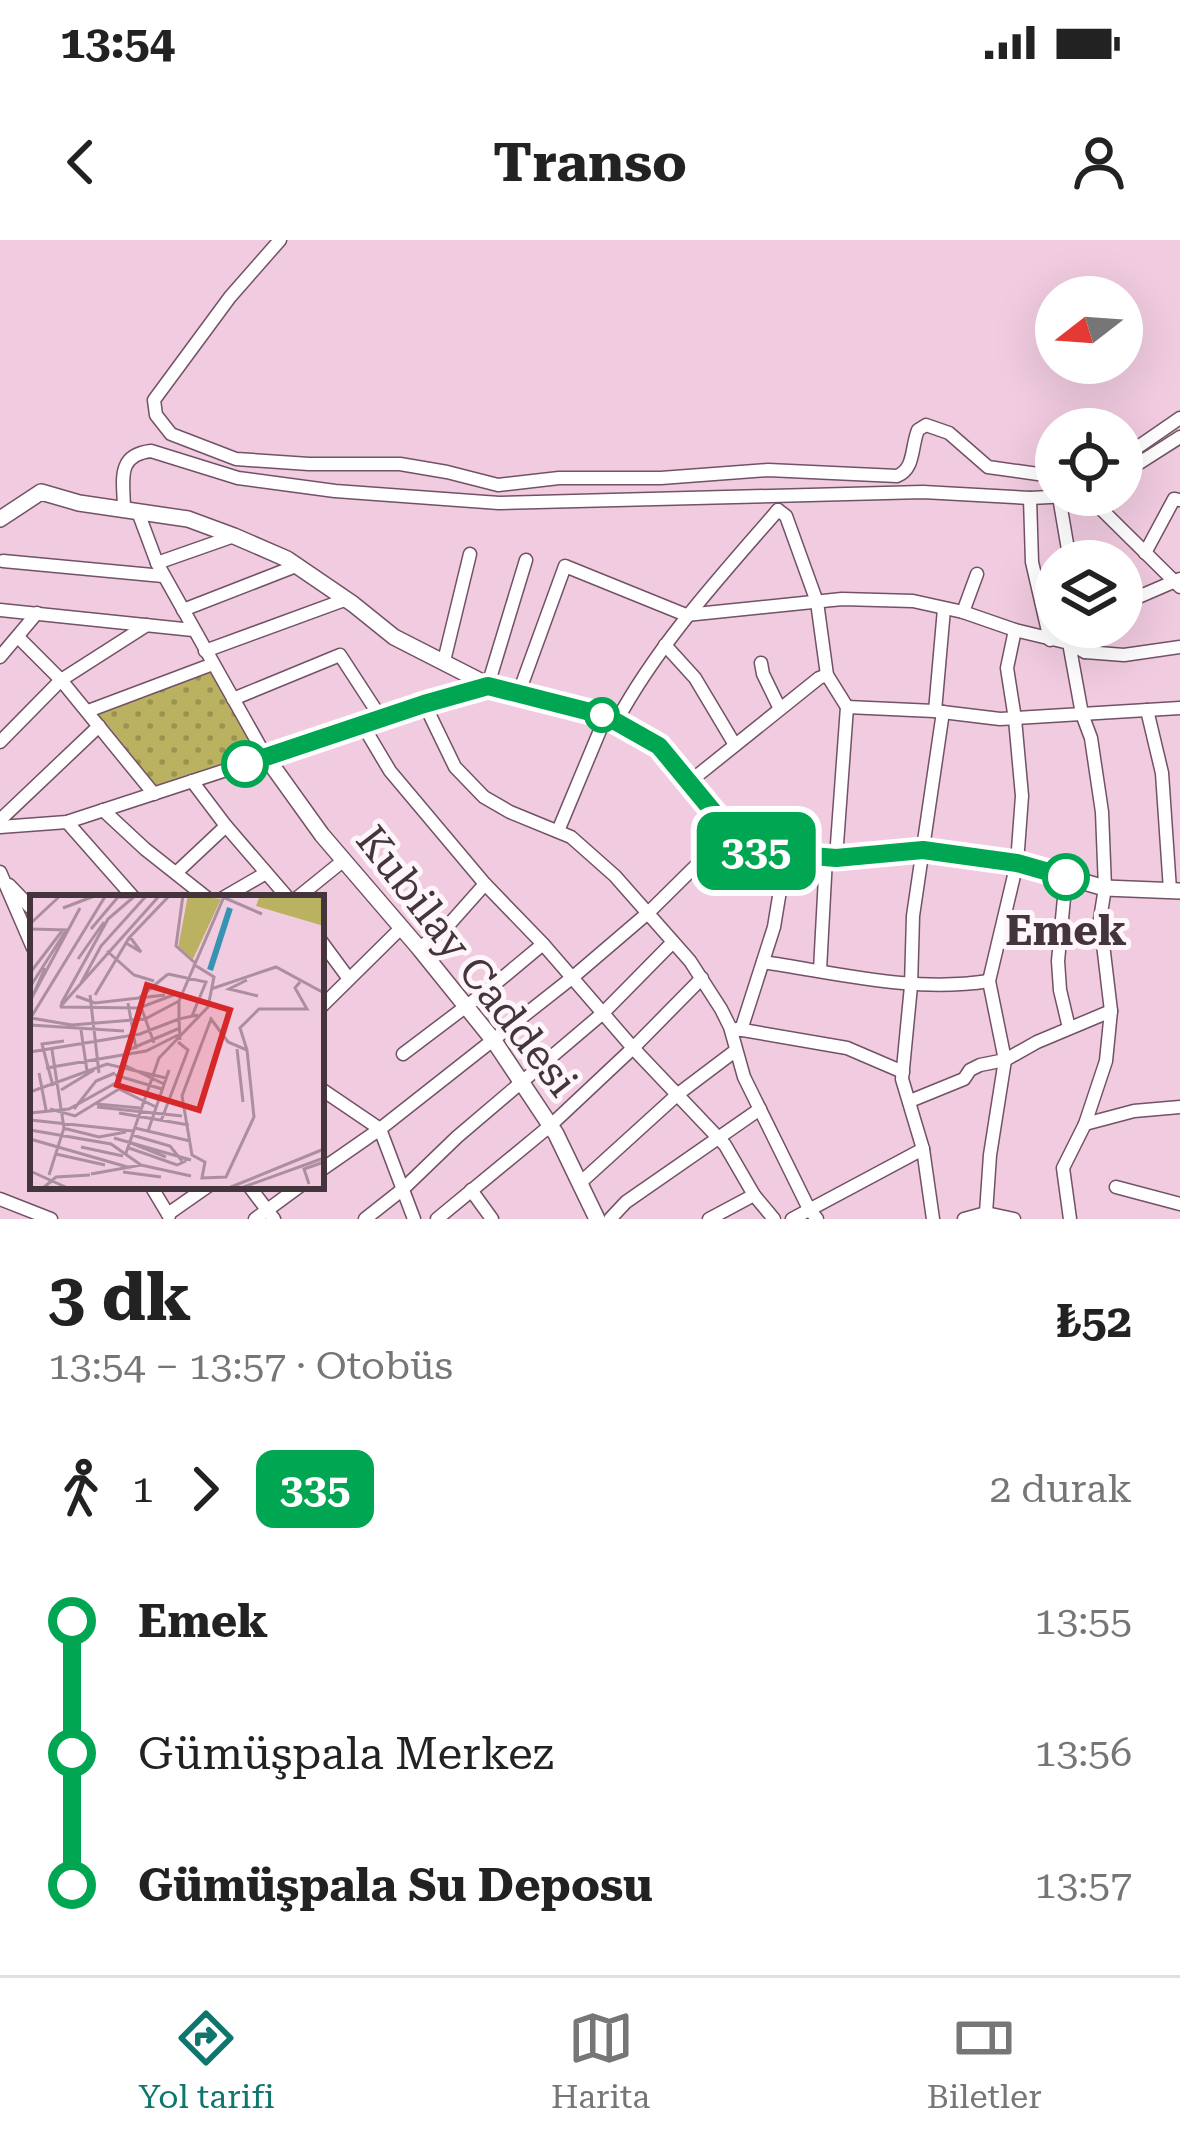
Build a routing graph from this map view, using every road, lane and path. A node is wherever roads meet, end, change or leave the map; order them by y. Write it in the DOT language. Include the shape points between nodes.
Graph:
graph roads {
  1 [pos="280,240"];
  2 [pos="1180,418"];
  3 [pos="1180,437"];
  4 [pos="1143,444"];
  5 [pos="1143,461"];
  6 [pos="1035,474"];
  7 [pos="1030,498"];
  8 [pos="1035,498"];
  9 [pos="1180,500"];
  10 [pos="777,504"];
  11 [pos="131,511"];
  12 [pos="1108,516"];
  13 [pos="0,519"];
  14 [pos="234,536"];
  15 [pos="470,554"];
  16 [pos="1145,554"];
  17 [pos="526,560"];
  18 [pos="3,561"];
  19 [pos="296,566"];
  20 [pos="160,569"];
  21 [pos="976,574"];
  22 [pos="1035,575"];
  23 [pos="1179,583"];
  24 [pos="1143,596"];
  25 [pos="347,599"];
  26 [pos="817,602"];
  27 [pos="944,608"];
  28 [pos="0,610"];
  29 [pos="183,610"];
  30 [pos="963,612"];
  31 [pos="37,614"];
  32 [pos="686,615"];
  33 [pos="147,625"];
  34 [pos="193,630"];
  35 [pos="1015,630"];
  36 [pos="1035,636"];
  37 [pos="18,637"];
  38 [pos="665,645"];
  39 [pos="1180,647"];
  40 [pos="1070,648"];
  41 [pos="1077,648"];
  42 [pos="1086,648"];
  43 [pos="205,651"];
  44 [pos="1085,652"];
  45 [pos="0,657"];
  46 [pos="444,662"];
  47 [pos="761,663"];
  48 [pos="213,664"];
  49 [pos="826,675"];
  50 [pos="61,680"];
  51 [pos="488,686"];
  52 [pos="518,695"];
  53 [pos="232,699"];
  54 [pos="424,704"];
  55 [pos="847,707"];
  56 [pos="1180,708"];
  57 [pos="780,709"];
  58 [pos="1147,710"];
  59 [pos="88,711"];
  60 [pos="939,711"];
  61 [pos="1082,714"];
  62 [pos="381,718"];
  63 [pos="611,719"];
  64 [pos="1015,719"];
  65 [pos="362,724"];
  66 [pos="99,726"];
  67 [pos="0,742"];
  68 [pos="735,745"];
  69 [pos="266,757"];
  70 [pos="192,781"];
  71 [pos="688,783"];
  72 [pos="154,794"];
  73 [pos="103,810"];
  74 [pos="67,822"];
  75 [pos="0,823"];
  76 [pos="226,826"];
  77 [pos="558,831"];
  78 [pos="730,832"];
  79 [pos="923,850"];
  80 [pos="786,854"];
  81 [pos="831,858"];
  82 [pos="344,860"];
  83 [pos="1017,863"];
  84 [pos="177,872"];
  85 [pos="266,873"];
  86 [pos="2,875"];
  87 [pos="1066,877"];
  88 [pos="484,884"];
  89 [pos="1105,888"];
  90 [pos="1175,890"];
  91 [pos="131,895"];
  92 [pos="204,895"];
  93 [pos="228,895"];
  94 [pos="290,895"];
  95 [pos="297,895"];
  96 [pos="30,907"];
  97 [pos="649,912"];
  98 [pos="401,928"];
  99 [pos="30,941"];
  100 [pos="673,942"];
  101 [pos="543,944"];
  102 [pos="324,945"];
  103 [pos="419,948"];
  104 [pos="763,962"];
  105 [pos="820,970"];
  106 [pos="573,977"];
  107 [pos="702,978"];
  108 [pos="350,980"];
  109 [pos="989,981"];
  110 [pos="911,986"];
  111 [pos="324,1004"];
  112 [pos="466,1006"];
  113 [pos="1111,1011"];
  114 [pos="603,1013"];
  115 [pos="1069,1028"];
  116 [pos="736,1029"];
  117 [pos="494,1041"];
  118 [pos="633,1048"];
  119 [pos="736,1051"];
  120 [pos="403,1054"];
  121 [pos="1005,1060"];
  122 [pos="903,1072"];
  123 [pos="523,1082"];
  124 [pos="677,1094"];
  125 [pos="324,1096"];
  126 [pos="910,1101"];
  127 [pos="1180,1107"];
  128 [pos="760,1109"];
  129 [pos="1085,1124"];
  130 [pos="551,1125"];
  131 [pos="380,1129"];
  132 [pos="718,1138"];
  133 [pos="923,1150"];
  134 [pos="324,1168"];
  135 [pos="580,1183"];
  136 [pos="1116,1186"];
  137 [pos="153,1189"];
  138 [pos="204,1189"];
  139 [pos="251,1189"];
  140 [pos="297,1189"];
  141 [pos="404,1189"];
  142 [pos="471,1190"];
  143 [pos="754,1195"];
  144 [pos="0,1199"];
  145 [pos="1180,1204"];
  146 [pos="986,1213"];
  147 [pos="813,1214"];
  148 [pos="271,1215"];
  149 [pos="170,1216"];
  150 [pos="51,1219"];
  151 [pos="255,1219"];
  152 [pos="365,1219"];
  153 [pos="414,1219"];
  154 [pos="437,1219"];
  155 [pos="492,1219"];
  156 [pos="597,1219"];
  157 [pos="610,1219"];
  158 [pos="709,1219"];
  159 [pos="774,1219"];
  160 [pos="792,1219"];
  161 [pos="933,1219"];
  162 [pos="964,1219"];
  163 [pos="1014,1219"];
  164 [pos="1070,1219"];
  1 -- 6 [label="street" via="154,400 171,434 236,460 400,464 498,485 768,470 897,476 907,472 926,425 949,433 988,466"];
  2 -- 4 [label="street"];
  3 -- 5 [label="street"];
  7 -- 8 [label="street"];
  7 -- 10 [label="street" via="923,492"];
  7 -- 22 [label="street"];
  9 -- 16 [label="street"];
  10 -- 11 [label="street" via="499,503 335,491 238,478 152,451 124,467"];
  10 -- 26 [label="street"];
  10 -- 32 [label="street"];
  11 -- 13 [label="main road" via="40,492"];
  11 -- 14 [label="main road"];
  11 -- 20 [label="street"];
  12 -- 16 [label="street"];
  14 -- 19 [label="main road"];
  14 -- 20 [label="street"];
  15 -- 46 [label="street"];
  16 -- 23 [label="street"];
  17 -- 51 [label="street"];
  18 -- 20 [label="street"];
  19 -- 25 [label="main road"];
  19 -- 29 [label="street"];
  20 -- 29 [label="street"];
  21 -- 30 [label="street"];
  23 -- 24 [label="street"];
  25 -- 43 [label="street"];
  25 -- 46 [label="main road" via="394,637"];
  26 -- 27 [label="street"];
  26 -- 32 [label="street"];
  26 -- 49 [label="street"];
  27 -- 30 [label="street"];
  27 -- 60 [label="street"];
  28 -- 31 [label="street"];
  29 -- 34 [label="street"];
  30 -- 35 [label="street"];
  31 -- 33 [label="street"];
  31 -- 37 [label="street"];
  32 -- 38 [label="street"];
  32 -- 52 [label="street" via="565,566"];
  33 -- 34 [label="street"];
  33 -- 50 [label="street"];
  34 -- 43 [label="street"];
  35 -- 36 [label="street"];
  35 -- 64 [label="street" via="1006,668"];
  37 -- 45 [label="street"];
  37 -- 50 [label="street"];
  38 -- 63 [label="street"];
  38 -- 68 [label="street" via="695,677"];
  39 -- 44 [label="street"];
  40 -- 61 [label="street"];
  41 -- 44 [label="street"];
  42 -- 44 [label="street"];
  43 -- 48 [label="street"];
  46 -- 51 [label="main road"];
  47 -- 57 [label="street"];
  48 -- 53 [label="street"];
  48 -- 59 [label="street"];
  49 -- 55 [label="street"];
  49 -- 57 [label="street"];
  50 -- 59 [label="street"];
  50 -- 67 [label="street"];
  51 -- 52 [label="main road"];
  51 -- 54 [label="main road"];
  52 -- 63 [label="main road"];
  53 -- 62 [label="street" via="340,655"];
  53 -- 69 [label="street"];
  54 -- 62 [label="main road"];
  54 -- 77 [label="street" via="469,782 510,812"];
  55 -- 60 [label="street"];
  55 -- 81 [label="street"];
  56 -- 58 [label="street"];
  57 -- 68 [label="street"];
  58 -- 61 [label="street"];
  58 -- 90 [label="street"];
  59 -- 66 [label="street"];
  60 -- 64 [label="street"];
  60 -- 79 [label="street"];
  61 -- 64 [label="street"];
  61 -- 89 [label="street" via="1102,812"];
  62 -- 65 [label="main road"];
  63 -- 71 [label="main road" via="659,746"];
  63 -- 77 [label="street"];
  64 -- 83 [label="street"];
  65 -- 69 [label="main road"];
  65 -- 88 [label="street" via="390,772"];
  66 -- 72 [label="street"];
  66 -- 75 [label="street"];
  68 -- 71 [label="street"];
  69 -- 70 [label="street"];
  69 -- 82 [label="main road, Kubilay Caddesi"];
  70 -- 72 [label="street"];
  70 -- 76 [label="street"];
  71 -- 78 [label="main road"];
  72 -- 73 [label="street"];
  73 -- 74 [label="street"];
  73 -- 84 [label="street"];
  74 -- 75 [label="street"];
  74 -- 91 [label="street"];
  76 -- 84 [label="street"];
  76 -- 85 [label="street"];
  77 -- 97 [label="street"];
  78 -- 80 [label="main road" via="754,851"];
  78 -- 97 [label="street"];
  79 -- 81 [label="main road"];
  79 -- 83 [label="main road"];
  79 -- 110 [label="street"];
  80 -- 81 [label="main road"];
  80 -- 104 [label="street"];
  81 -- 105 [label="street"];
  82 -- 95 [label="street"];
  82 -- 98 [label="main road, Kubilay Caddesi"];
  83 -- 87 [label="main road"];
  83 -- 109 [label="street"];
  84 -- 92 [label="street"];
  85 -- 93 [label="street"];
  85 -- 94 [label="street"];
  86 -- 96 [label="street"];
  86 -- 99 [label="street"];
  87 -- 89 [label="main road"];
  87 -- 115 [label="street" via="1058,961"];
  88 -- 101 [label="street"];
  88 -- 103 [label="street"];
  89 -- 90 [label="main road"];
  89 -- 113 [label="street" via="1100,919"];
  97 -- 100 [label="street"];
  97 -- 106 [label="street"];
  98 -- 103 [label="main road, Kubilay Caddesi"];
  98 -- 108 [label="street"];
  100 -- 107 [label="street"];
  100 -- 114 [label="street"];
  101 -- 106 [label="street"];
  101 -- 112 [label="street"];
  102 -- 108 [label="street"];
  103 -- 112 [label="main road, Kubilay Caddesi"];
  104 -- 105 [label="street"];
  104 -- 116 [label="street"];
  105 -- 110 [label="street"];
  106 -- 114 [label="street"];
  106 -- 117 [label="street"];
  107 -- 116 [label="street"];
  107 -- 118 [label="street"];
  108 -- 111 [label="street"];
  109 -- 110 [label="street"];
  109 -- 121 [label="street"];
  110 -- 122 [label="street"];
  112 -- 117 [label="main road, Kubilay Caddesi"];
  112 -- 120 [label="street"];
  113 -- 115 [label="street"];
  113 -- 129 [label="street" via="1106,1061"];
  114 -- 118 [label="street"];
  114 -- 123 [label="street"];
  115 -- 121 [label="street"];
  116 -- 119 [label="street"];
  116 -- 122 [label="street" via="847,1048"];
  117 -- 123 [label="main road, Kubilay Caddesi"];
  117 -- 131 [label="street"];
  118 -- 124 [label="street"];
  118 -- 130 [label="street"];
  119 -- 124 [label="street"];
  119 -- 128 [label="street"];
  121 -- 126 [label="street"];
  121 -- 146 [label="street"];
  122 -- 126 [label="street"];
  123 -- 130 [label="main road, Kubilay Caddesi"];
  123 -- 141 [label="street"];
  124 -- 132 [label="street"];
  124 -- 135 [label="street"];
  125 -- 131 [label="street"];
  126 -- 133 [label="street"];
  127 -- 129 [label="street"];
  128 -- 132 [label="street"];
  128 -- 147 [label="street"];
  129 -- 164 [label="street" via="1063,1168"];
  130 -- 135 [label="main road, Kubilay Caddesi"];
  130 -- 142 [label="street"];
  131 -- 134 [label="street"];
  131 -- 141 [label="street"];
  132 -- 143 [label="street"];
  132 -- 157 [label="street"];
  133 -- 147 [label="street"];
  133 -- 161 [label="street"];
  135 -- 156 [label="main road, Kubilay Caddesi"];
  136 -- 145 [label="street"];
  137 -- 149 [label="street"];
  138 -- 149 [label="street"];
  139 -- 148 [label="street"];
  140 -- 148 [label="street"];
  141 -- 152 [label="street"];
  141 -- 153 [label="street"];
  142 -- 154 [label="street"];
  142 -- 155 [label="street"];
  143 -- 158 [label="street"];
  143 -- 159 [label="street"];
  144 -- 150 [label="street"];
  146 -- 162 [label="street"];
  146 -- 163 [label="street"];
  147 -- 160 [label="street"];
  148 -- 151 [label="street"];
}
